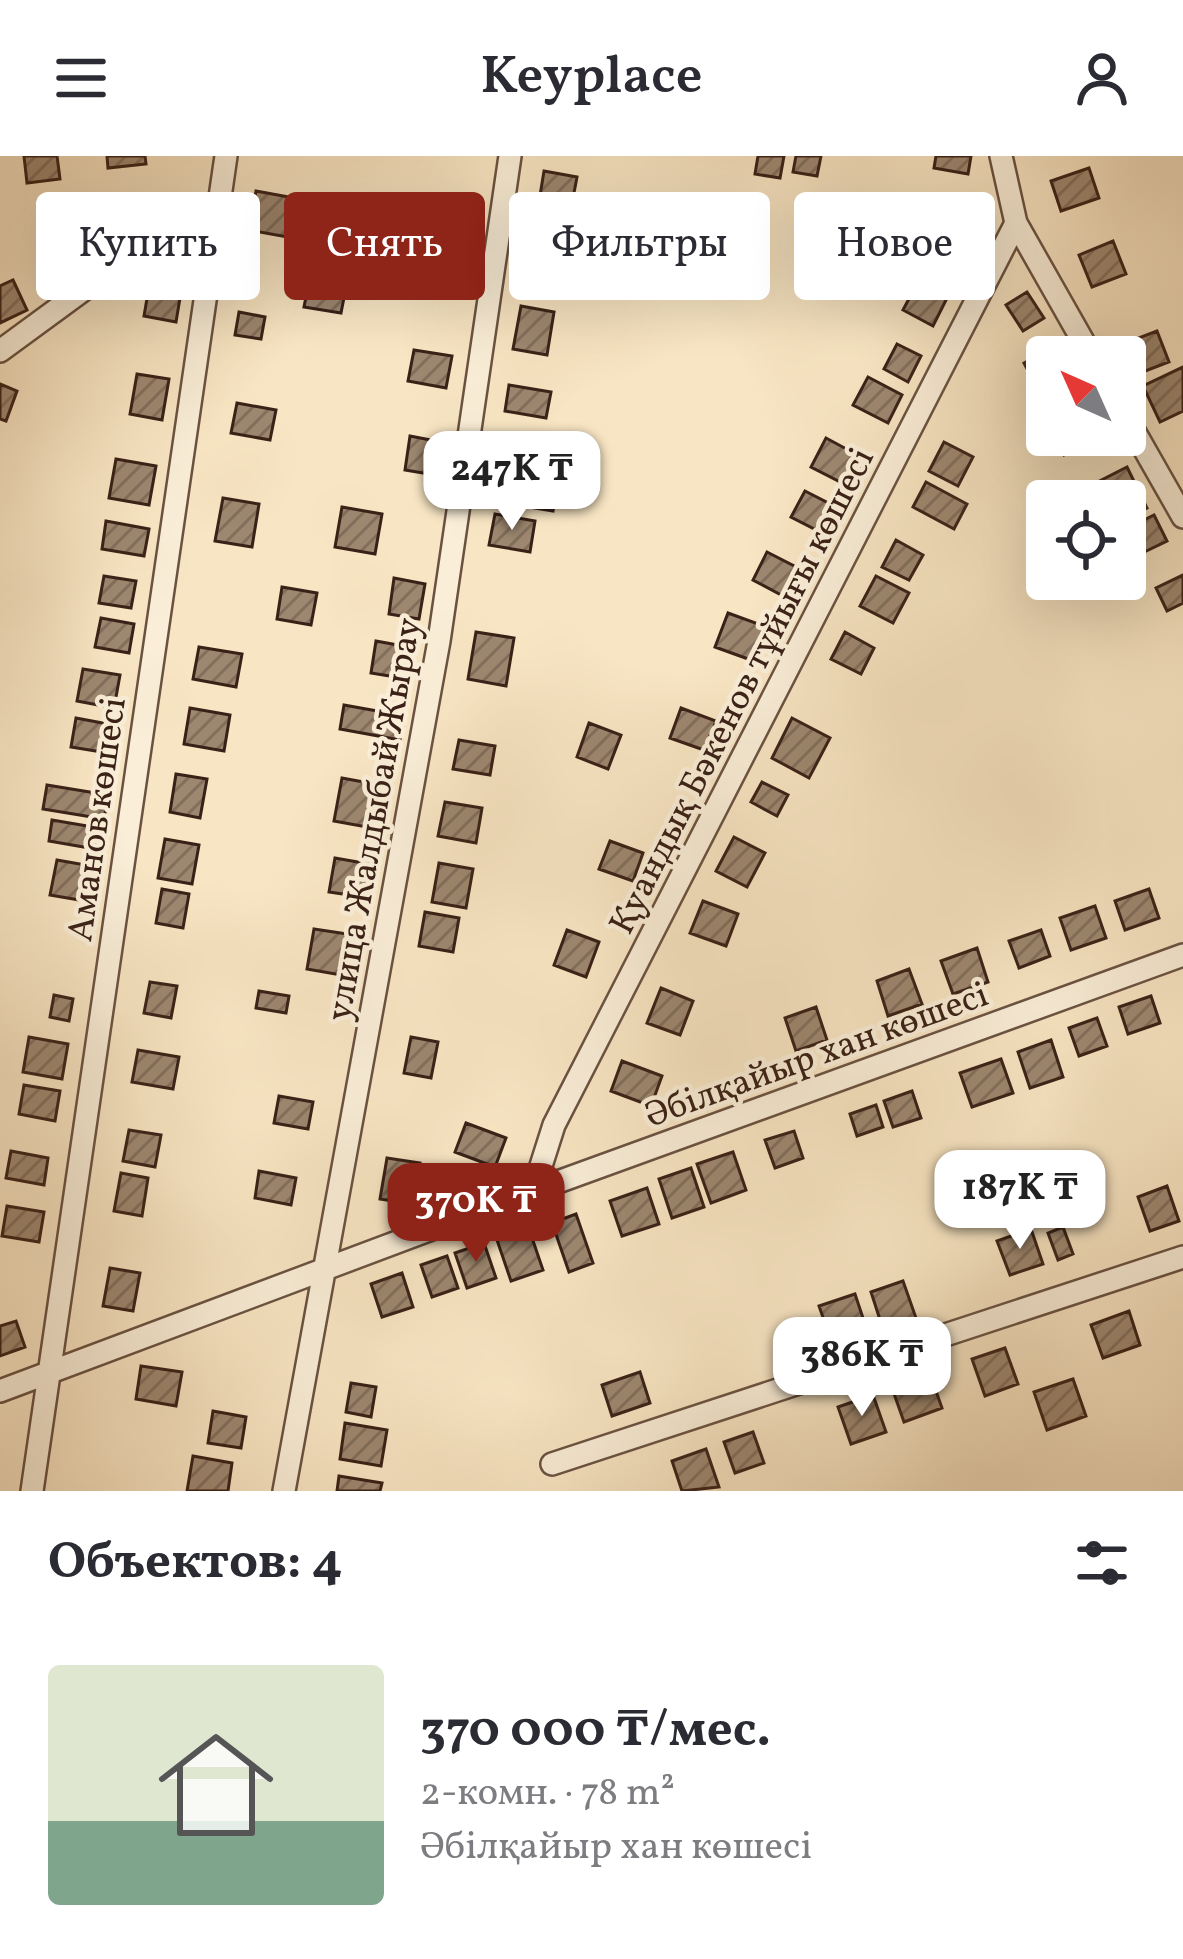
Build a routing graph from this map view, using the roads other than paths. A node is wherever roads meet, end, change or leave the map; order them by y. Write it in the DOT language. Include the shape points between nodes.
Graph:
graph roads {
  1 [pos="226,156"];
  2 [pos="510,156"];
  3 [pos="1001,156"];
  4 [pos="221,192"];
  5 [pos="1016,223"];
  6 [pos="69,300"];
  7 [pos="204,300"];
  8 [pos="1080,336"];
  9 [pos="0,351"];
  10 [pos="1146,452"];
  11 [pos="1183,517"];
  12 [pos="1183,955"];
  13 [pos="533,1191"];
  14 [pos="1183,1258"];
  15 [pos="322,1271"];
  16 [pos="48,1374"];
  17 [pos="0,1391"];
  18 [pos="551,1464"];
  19 [pos="32,1491"];
  20 [pos="284,1491"];
  1 -- 4 [label="street, Аманов көшесі"];
  2 -- 15 [label="street, улица Жалдыбай Жырау" via="439,640"];
  3 -- 5 [label="street"];
  5 -- 8 [label="street"];
  5 -- 13 [label="street, Қуандық Бәкенов тұйығы көшесі" via="554,1124"];
  6 -- 9 [label="street"];
  7 -- 16 [label="street, Аманов көшесі"];
  10 -- 11 [label="street"];
  12 -- 13 [label="street, Әбілқайыр хан көшесі"];
  13 -- 15 [label="street, Әбілқайыр хан көшесі"];
  14 -- 18 [label="street"];
  15 -- 16 [label="street, Әбілқайыр хан көшесі"];
  15 -- 20 [label="street, улица Жалдыбай Жырау"];
  16 -- 17 [label="street, Әбілқайыр хан көшесі"];
  16 -- 19 [label="street, Аманов көшесі"];
}
